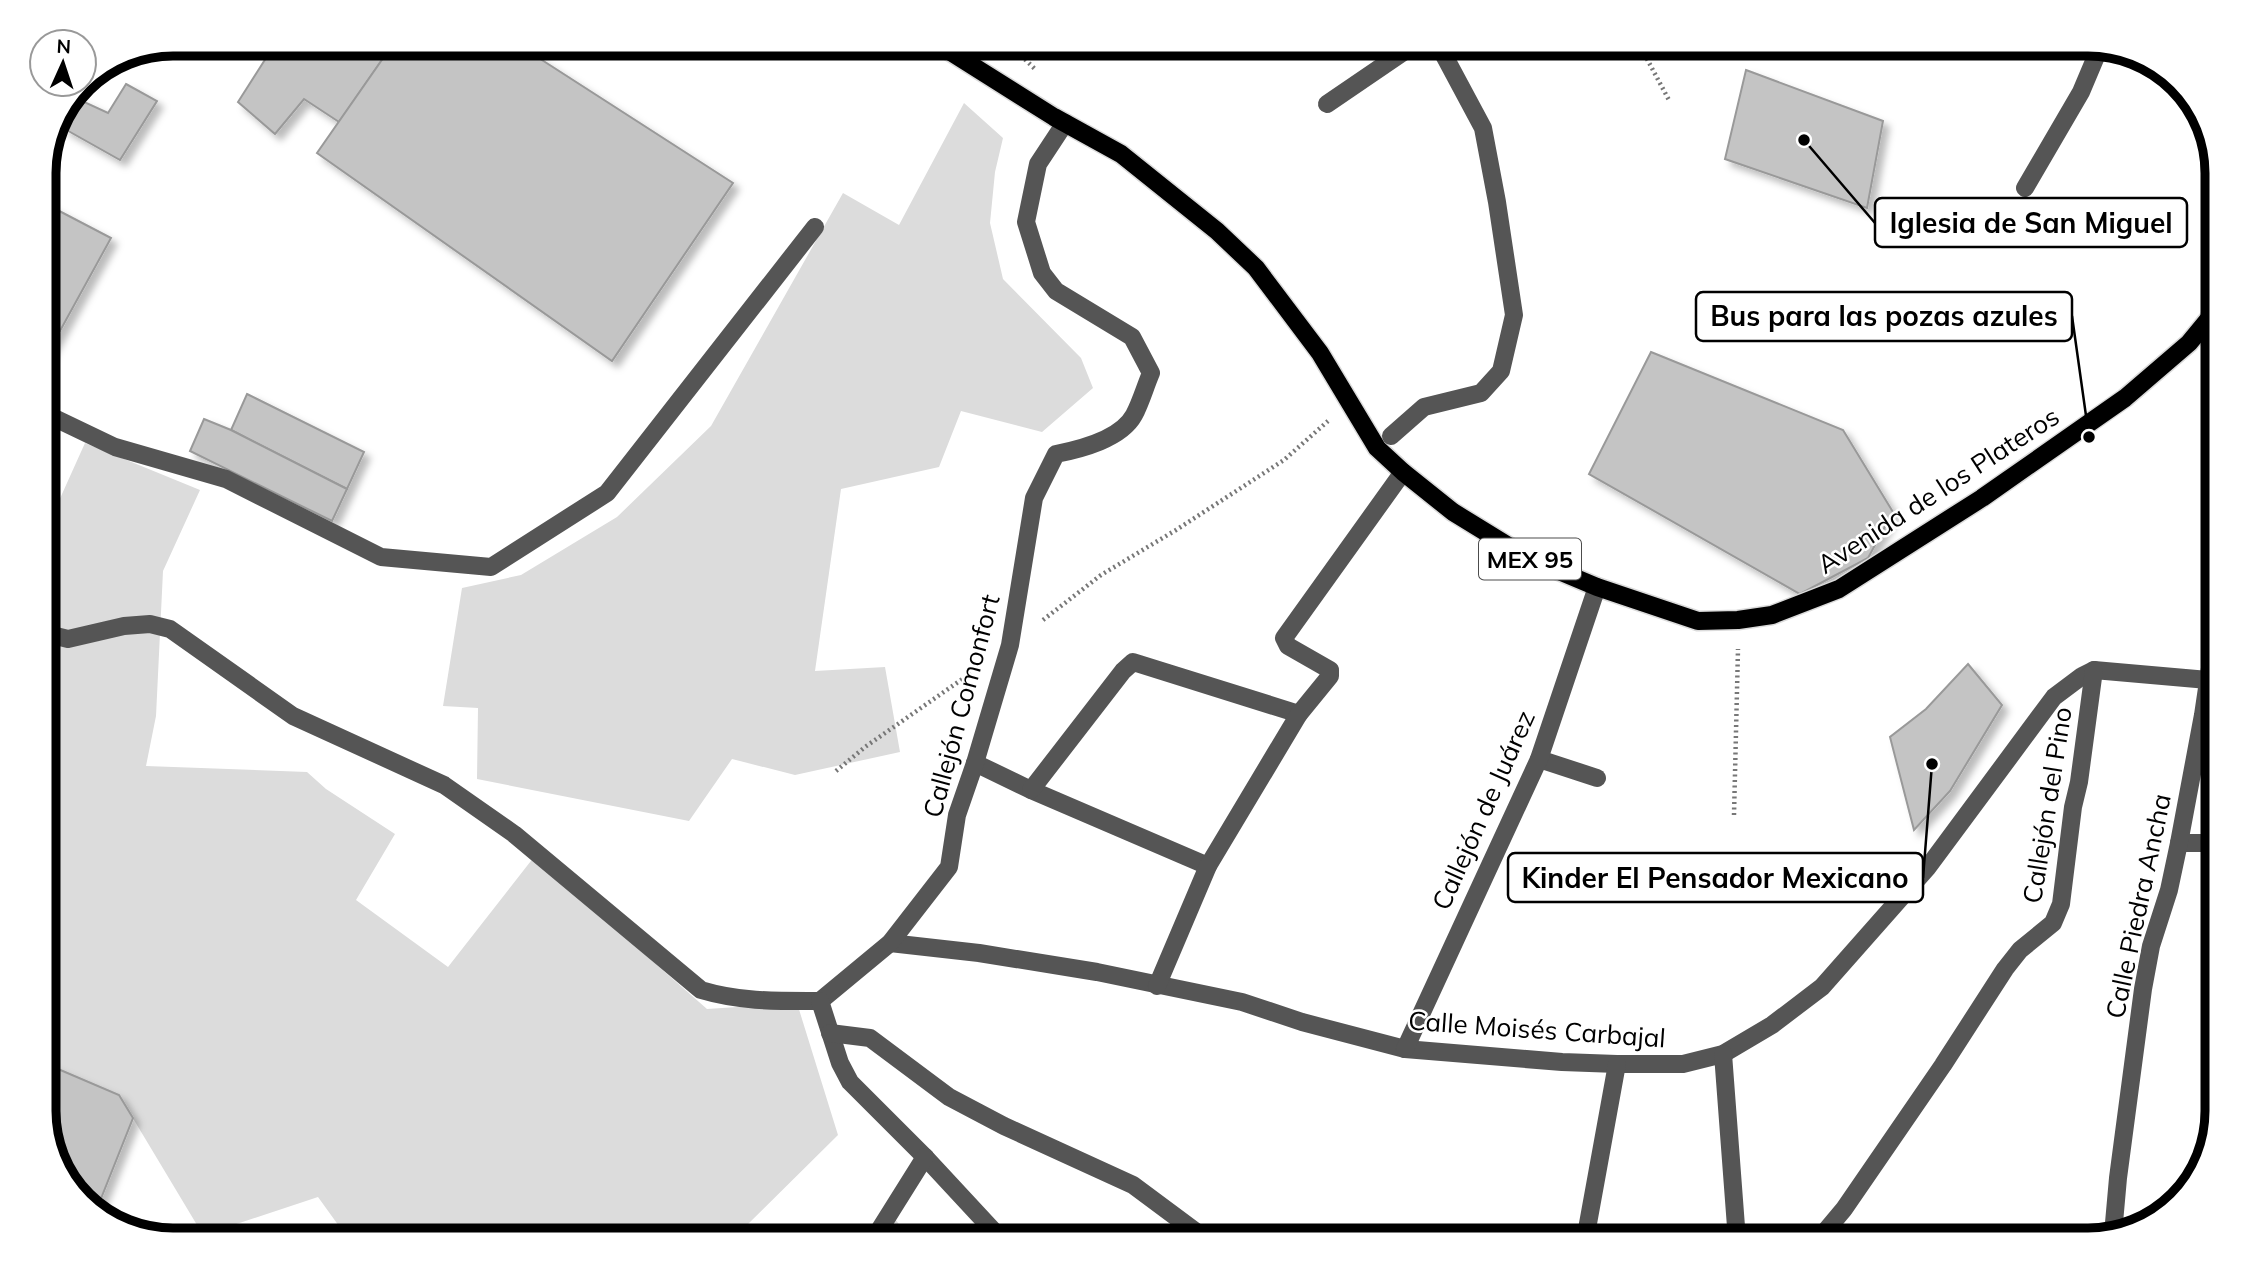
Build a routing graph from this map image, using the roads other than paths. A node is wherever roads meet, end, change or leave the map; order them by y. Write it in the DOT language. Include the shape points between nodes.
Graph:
graph roads {
  1 [pos="957,56"];
  2 [pos="1397,56"];
  3 [pos="1444,56"];
  4 [pos="2096,57"];
  5 [pos="1327,104"];
  6 [pos="1065,123"];
  7 [pos="2025,188"];
  8 [pos="815,227"];
  9 [pos="2205,324"];
  10 [pos="56,419"];
  11 [pos="1391,436"];
  12 [pos="1403,472"];
  13 [pos="1597,587"];
  14 [pos="56,636"];
  15 [pos="2094,670"];
  16 [pos="2205,680"];
  17 [pos="2205,698"];
  18 [pos="1300,714"];
  19 [pos="1539,759"];
  20 [pos="975,762"];
  21 [pos="1597,778"];
  22 [pos="1031,790"];
  23 [pos="2179,843"];
  24 [pos="2205,843"];
  25 [pos="1208,866"];
  26 [pos="890,943"];
  27 [pos="1157,986"];
  28 [pos="820,1001"];
  29 [pos="830,1032"];
  30 [pos="1405,1049"];
  31 [pos="1723,1054"];
  32 [pos="1617,1065"];
  33 [pos="925,1157"];
  34 [pos="2114,1225"];
  35 [pos="881,1228"];
  36 [pos="991,1228"];
  37 [pos="1191,1228"];
  38 [pos="1587,1228"];
  39 [pos="1736,1228"];
  40 [pos="1828,1228"];
  1 -- 6 [label="main road, Avenida de los Plateros / MEX 95"];
  2 -- 5 [label="street"];
  3 -- 11 [label="street" via="1483,128 1514,315 1501,372 1481,393 1424,407"];
  4 -- 7 [label="street" via="2081,92"];
  6 -- 12 [label="main road, Avenida de los Plateros / MEX 95" via="1121,154 1217,230 1256,268 1320,353 1377,448"];
  6 -- 20 [label="street, Callejón Comonfort" via="1038,164 1026,222 1042,272 1056,291 1132,337 1151,373 1133,418 1115,434 1085,448 1056,454 1034,498 1010,645"];
  8 -- 10 [label="street" via="607,493 491,568 381,557 226,479 115,447"];
  9 -- 13 [label="main road, Avenida de los Plateros / MEX 95" via="2125,398 1982,498 1839,589 1772,615 1698,621"];
  12 -- 13 [label="main road, Avenida de los Plateros / MEX 95" via="1453,512 1528,558"];
  12 -- 18 [label="street" via="1284,638 1288,646 1330,670"];
  13 -- 19 [label="street, Callejón de Juárez"];
  14 -- 28 [label="street" via="68,639 150,624 170,629 293,716 444,785 514,834 701,990 728,998"];
  15 -- 16 [label="street"];
  15 -- 31 [label="street, Calle Moisés Carbajal" via="2054,697 1928,867 1822,987"];
  15 -- 40 [label="street, Callejón del Pino" via="2061,904 2053,923 2005,969"];
  17 -- 23 [label="street, Calle Piedra Ancha"];
  18 -- 22 [label="street" via="1133,662"];
  18 -- 25 [label="street"];
  19 -- 21 [label="street"];
  19 -- 30 [label="street, Callejón de Juárez"];
  20 -- 22 [label="street"];
  20 -- 26 [label="street, Callejón Comonfort" via="957,815 949,867"];
  22 -- 25 [label="street"];
  23 -- 24 [label="street"];
  23 -- 34 [label="street, Calle Piedra Ancha" via="2143,989"];
  25 -- 27 [label="street"];
  26 -- 27 [label="street, Calle Moisés Carbajal" via="1018,959"];
  26 -- 28 [label="street"];
  27 -- 30 [label="street, Calle Moisés Carbajal" via="1242,1002"];
  28 -- 29 [label="street"];
  29 -- 33 [label="street" via="850,1082"];
  29 -- 37 [label="street" via="870,1038 949,1097 1133,1185"];
  30 -- 32 [label="street, Calle Moisés Carbajal"];
  31 -- 32 [label="street, Calle Moisés Carbajal" via="1683,1063"];
  31 -- 39 [label="street"];
  32 -- 38 [label="street"];
  33 -- 35 [label="street"];
  33 -- 36 [label="street"];
}
